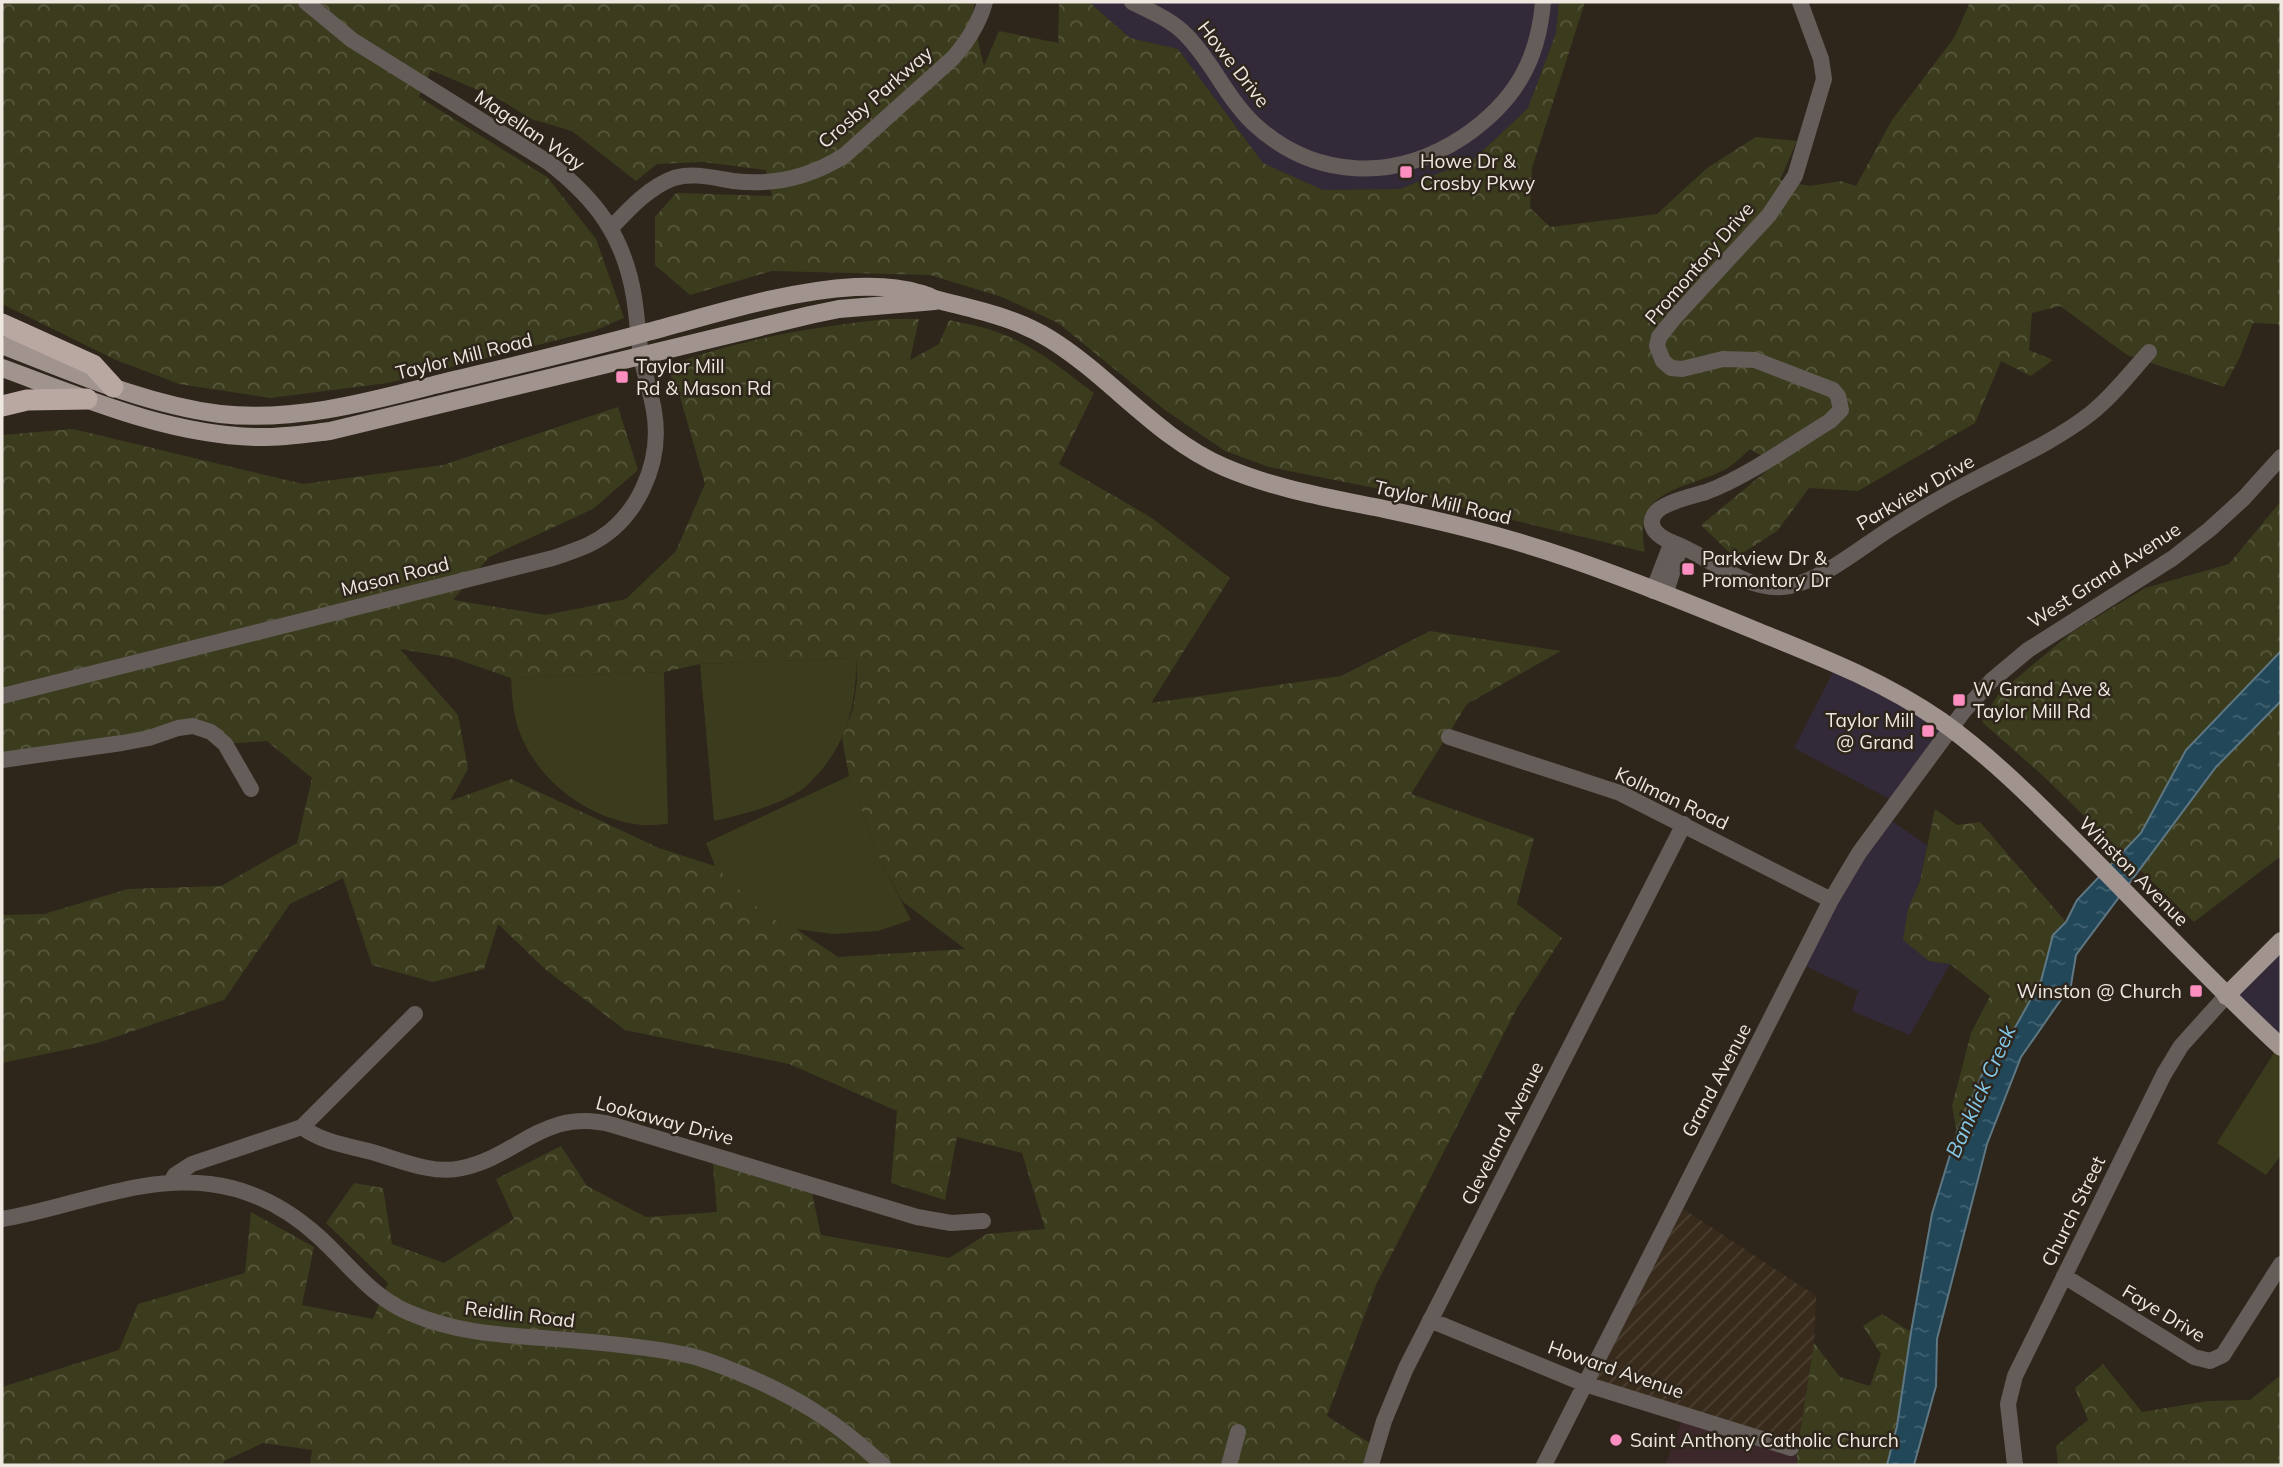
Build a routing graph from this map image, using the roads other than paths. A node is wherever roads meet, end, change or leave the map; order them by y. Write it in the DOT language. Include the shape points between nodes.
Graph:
graph roads {
  1 [pos="306,2"];
  2 [pos="985,2"];
  3 [pos="1132,2"];
  4 [pos="1543,2"];
  5 [pos="1800,2"];
  6 [pos="611,228"];
  7 [pos="939,300"];
  8 [pos="2,324"];
  9 [pos="639,335"];
  10 [pos="2,345"];
  11 [pos="2149,352"];
  12 [pos="641,356"];
  13 [pos="2,368"];
  14 [pos="113,387"];
  15 [pos="87,399"];
  16 [pos="2,406"];
  17 [pos="2281,457"];
  18 [pos="1676,544"];
  19 [pos="1659,593"];
  20 [pos="2,695"];
  21 [pos="1952,730"];
  22 [pos="1449,737"];
  23 [pos="2,760"];
  24 [pos="251,789"];
  25 [pos="1684,824"];
  26 [pos="1831,900"];
  27 [pos="2281,941"];
  28 [pos="2226,996"];
  29 [pos="415,1014"];
  30 [pos="2281,1047"];
  31 [pos="302,1127"];
  32 [pos="171,1182"];
  33 [pos="2,1219"];
  34 [pos="983,1221"];
  35 [pos="2281,1264"];
  36 [pos="2064,1276"];
  37 [pos="1430,1320"];
  38 [pos="1585,1384"];
  39 [pos="1237,1432"];
  40 [pos="1790,1448"];
  41 [pos="883,1465"];
  42 [pos="1229,1465"];
  43 [pos="1371,1465"];
  44 [pos="1544,1465"];
  45 [pos="2015,1465"];
  1 -- 6 [label="street, Magellan Way" via="352,40 548,162 584,193"];
  2 -- 6 [label="street, Crosby Parkway" via="968,41 953,58 829,165 762,183 676,178 645,195"];
  3 -- 4 [label="street, Howe Drive" via="1185,33 1240,109 1269,136 1330,165 1383,169 1443,150 1486,121 1510,97 1536,44"];
  5 -- 18 [label="street, Promontory Drive" via="1824,79 1795,176 1769,215 1675,317 1657,346 1671,368 1723,359 1755,360 1833,390 1841,410 1830,421 1716,488 1658,509 1653,527"];
  6 -- 9 [label="street, Magellan Way" via="634,294"];
  7 -- 9 [label="main road, Taylor Mill Road" via="913,291 874,287 819,291"];
  7 -- 12 [label="main road, Taylor Mill Road" via="839,309"];
  7 -- 19 [label="main road, Taylor Mill Road" via="998,314 1032,329 1077,358 1175,438 1221,466 1270,484 1518,541"];
  8 -- 14 [label="highway" via="93,365"];
  9 -- 12 [label="street, Magellan Way"];
  9 -- 14 [label="main road, Taylor Mill Road" via="302,413 222,414"];
  10 -- 14 [label="main road, Taylor Mill Road"];
  11 -- 18 [label="street, Parkview Drive" via="2093,412 2065,432 1962,486 1799,583 1784,587 1756,584"];
  12 -- 15 [label="main road, Taylor Mill Road" via="330,431 274,437 172,426"];
  12 -- 20 [label="street, Mason Road" via="654,413 656,444 651,470 626,515 588,545 541,561"];
  13 -- 15 [label="main road, Taylor Mill Road"];
  15 -- 16 [label="highway" via="27,400"];
  17 -- 21 [label="street, West Grand Avenue" via="2244,498 2173,558 2008,664"];
  18 -- 19 [label="street"];
  19 -- 21 [label="main road, Taylor Mill Road" via="1853,671"];
  21 -- 26 [label="street, Grand Avenue" via="1859,853"];
  21 -- 28 [label="main road, Winston Avenue" via="2006,773"];
  22 -- 25 [label="street, Kollman Road" via="1620,793"];
  23 -- 24 [label="street" via="122,743 193,726 211,732 225,744"];
  25 -- 26 [label="street, Kollman Road"];
  25 -- 37 [label="street, Cleveland Avenue"];
  26 -- 38 [label="street, Grand Avenue"];
  27 -- 28 [label="main road"];
  28 -- 30 [label="main road, Winston Avenue"];
  28 -- 36 [label="street, Church Street" via="2181,1046 2164,1074"];
  29 -- 31 [label="street"];
  31 -- 32 [label="street" via="192,1164"];
  31 -- 34 [label="street, Lookaway Drive" via="334,1142 446,1170 481,1162 558,1123 588,1119 917,1217 951,1223"];
  32 -- 33 [label="street, Reidlin Road"];
  32 -- 41 [label="street, Reidlin Road" via="241,1190 268,1201 316,1234 369,1288 408,1312 483,1334 644,1349 708,1360 802,1402"];
  35 -- 36 [label="street, Faye Drive" via="2222,1355 2210,1361 2194,1357"];
  36 -- 45 [label="street, Church Street" via="2010,1392"];
  37 -- 38 [label="street, Howard Avenue"];
  37 -- 43 [label="street, Cleveland Avenue" via="1394,1396"];
  38 -- 40 [label="street, Howard Avenue"];
  38 -- 44 [label="street, Grand Avenue"];
  39 -- 42 [label="street"];
}
